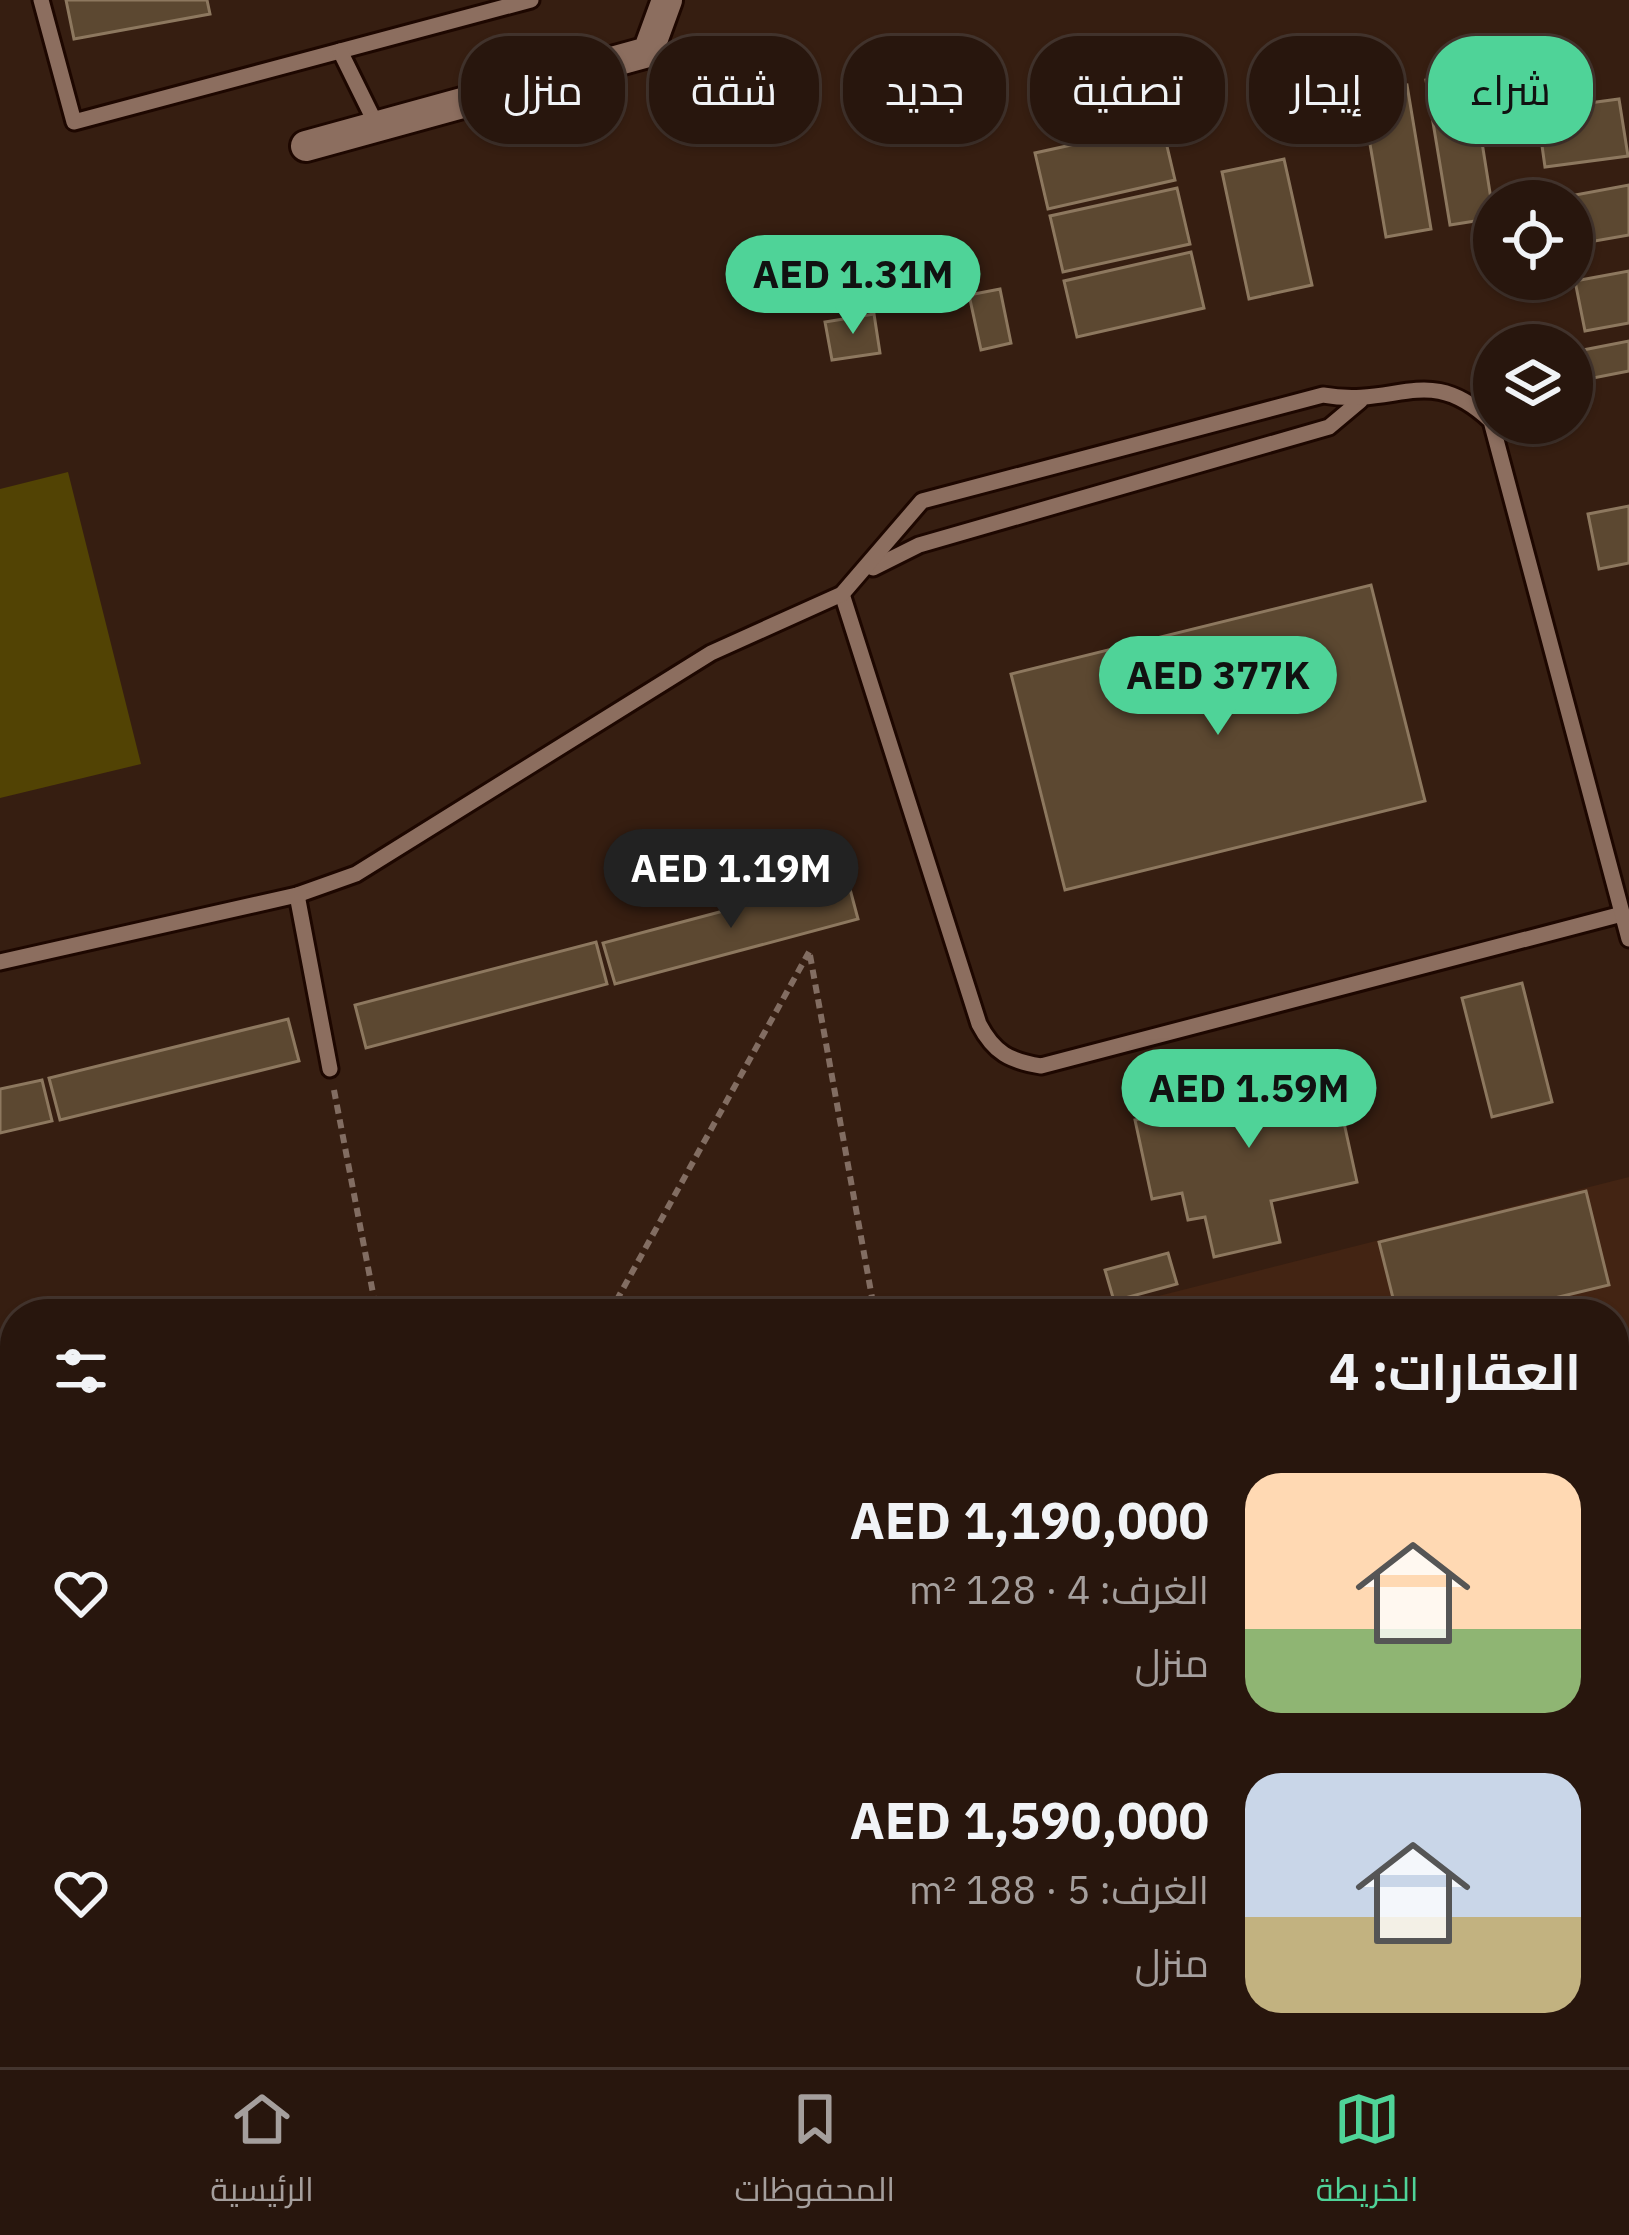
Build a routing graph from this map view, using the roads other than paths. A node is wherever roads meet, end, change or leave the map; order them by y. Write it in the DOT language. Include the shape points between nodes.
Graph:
graph roads {
  1 [pos="40,0"];
  2 [pos="531,0"];
  3 [pos="667,0"];
  4 [pos="340,51"];
  5 [pos="377,126"];
  6 [pos="306,146"];
  7 [pos="1360,401"];
  8 [pos="863,573"];
  9 [pos="842,594"];
  10 [pos="297,895"];
  11 [pos="1622,914"];
  12 [pos="1629,939"];
  13 [pos="0,962"];
  14 [pos="330,1069"];
  1 -- 4 [label="lane" via="74,122"];
  2 -- 4 [label="lane"];
  3 -- 5 [label="street" via="648,52"];
  4 -- 5 [label="lane"];
  5 -- 6 [label="street"];
  7 -- 8 [label="lane" via="1329,427 919,545"];
  7 -- 8 [label="lane" via="1323,395 922,501"];
  7 -- 11 [label="lane" via="1434,388 1464,396 1491,421"];
  8 -- 9 [label="lane"];
  9 -- 10 [label="lane" via="711,652 356,874"];
  9 -- 11 [label="lane" via="979,1024 1012,1061 1041,1066"];
  10 -- 13 [label="lane"];
  10 -- 14 [label="lane"];
  11 -- 12 [label="lane"];
}
